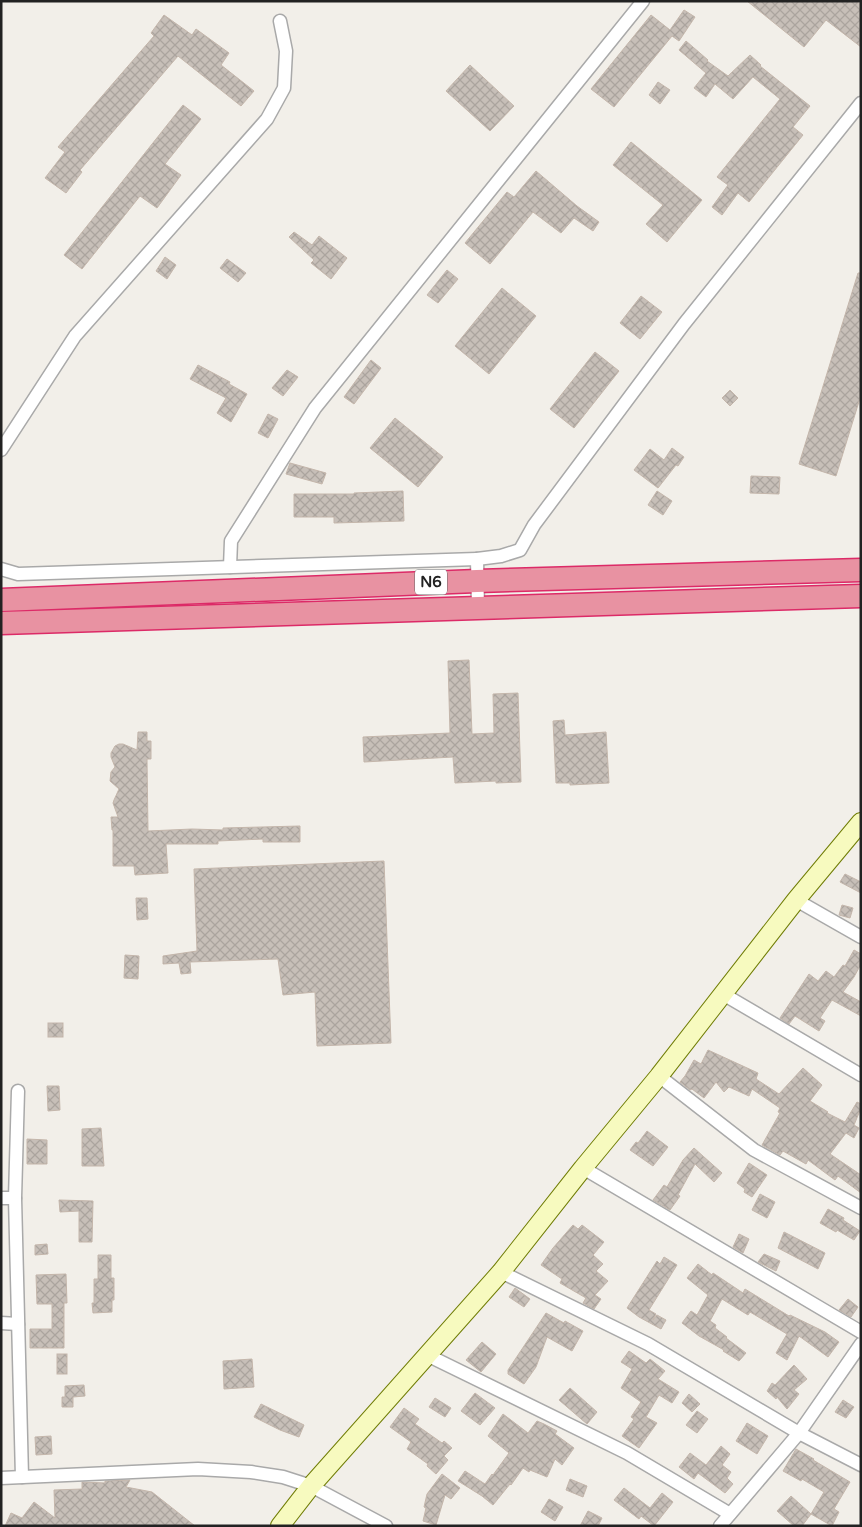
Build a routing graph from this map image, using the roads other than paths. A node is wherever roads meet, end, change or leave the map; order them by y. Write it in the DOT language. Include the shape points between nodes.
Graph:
graph roads {
  1 [pos="642,1"];
  2 [pos="280,21"];
  3 [pos="861,102"];
  4 [pos="1,450"];
  5 [pos="477,558"];
  6 [pos="230,567"];
  7 [pos="1,568"];
  8 [pos="861,570"];
  9 [pos="477,581"];
  10 [pos="861,596"];
  11 [pos="1,600"];
  12 [pos="478,608"];
  13 [pos="1,623"];
  14 [pos="861,822"];
  15 [pos="796,900"];
  16 [pos="861,937"];
  17 [pos="723,994"];
  18 [pos="861,1075"];
  19 [pos="659,1076"];
  20 [pos="18,1091"];
  21 [pos="583,1168"];
  22 [pos="1,1198"];
  23 [pos="15,1198"];
  24 [pos="861,1208"];
  25 [pos="501,1272"];
  26 [pos="1,1323"];
  27 [pos="18,1324"];
  28 [pos="861,1332"];
  29 [pos="861,1344"];
  30 [pos="427,1355"];
  31 [pos="799,1434"];
  32 [pos="861,1465"];
  33 [pos="22,1477"];
  34 [pos="1,1478"];
  35 [pos="312,1486"];
  36 [pos="730,1514"];
  37 [pos="280,1526"];
  38 [pos="386,1526"];
  39 [pos="720,1526"];
  1 -- 6 [label="street" via="315,408 231,541"];
  2 -- 4 [label="street" via="286,51 284,88 267,119 75,336"];
  3 -- 5 [label="street" via="684,324 534,525 520,550"];
  5 -- 6 [label="street"];
  5 -- 9 [label="street"];
  6 -- 7 [label="street" via="18,574"];
  8 -- 9 [label="highway, N6"];
  9 -- 11 [label="highway, N6"];
  9 -- 12 [label="street"];
  10 -- 12 [label="highway, N6"];
  12 -- 13 [label="highway, N6"];
  14 -- 15 [label="street"];
  15 -- 16 [label="street"];
  15 -- 17 [label="street"];
  17 -- 18 [label="street"];
  17 -- 19 [label="street"];
  19 -- 21 [label="street"];
  19 -- 24 [label="street" via="754,1150"];
  20 -- 23 [label="street"];
  21 -- 25 [label="street"];
  21 -- 28 [label="street"];
  22 -- 23 [label="street"];
  23 -- 27 [label="street"];
  25 -- 30 [label="street"];
  25 -- 31 [label="street" via="648,1344"];
  26 -- 27 [label="street"];
  27 -- 33 [label="street"];
  29 -- 31 [label="street"];
  30 -- 35 [label="street"];
  30 -- 36 [label="street" via="627,1453"];
  31 -- 32 [label="street"];
  31 -- 36 [label="street"];
  33 -- 34 [label="street"];
  33 -- 35 [label="street" via="198,1469 251,1472"];
  35 -- 37 [label="street"];
  35 -- 38 [label="street"];
  36 -- 39 [label="street"];
}
